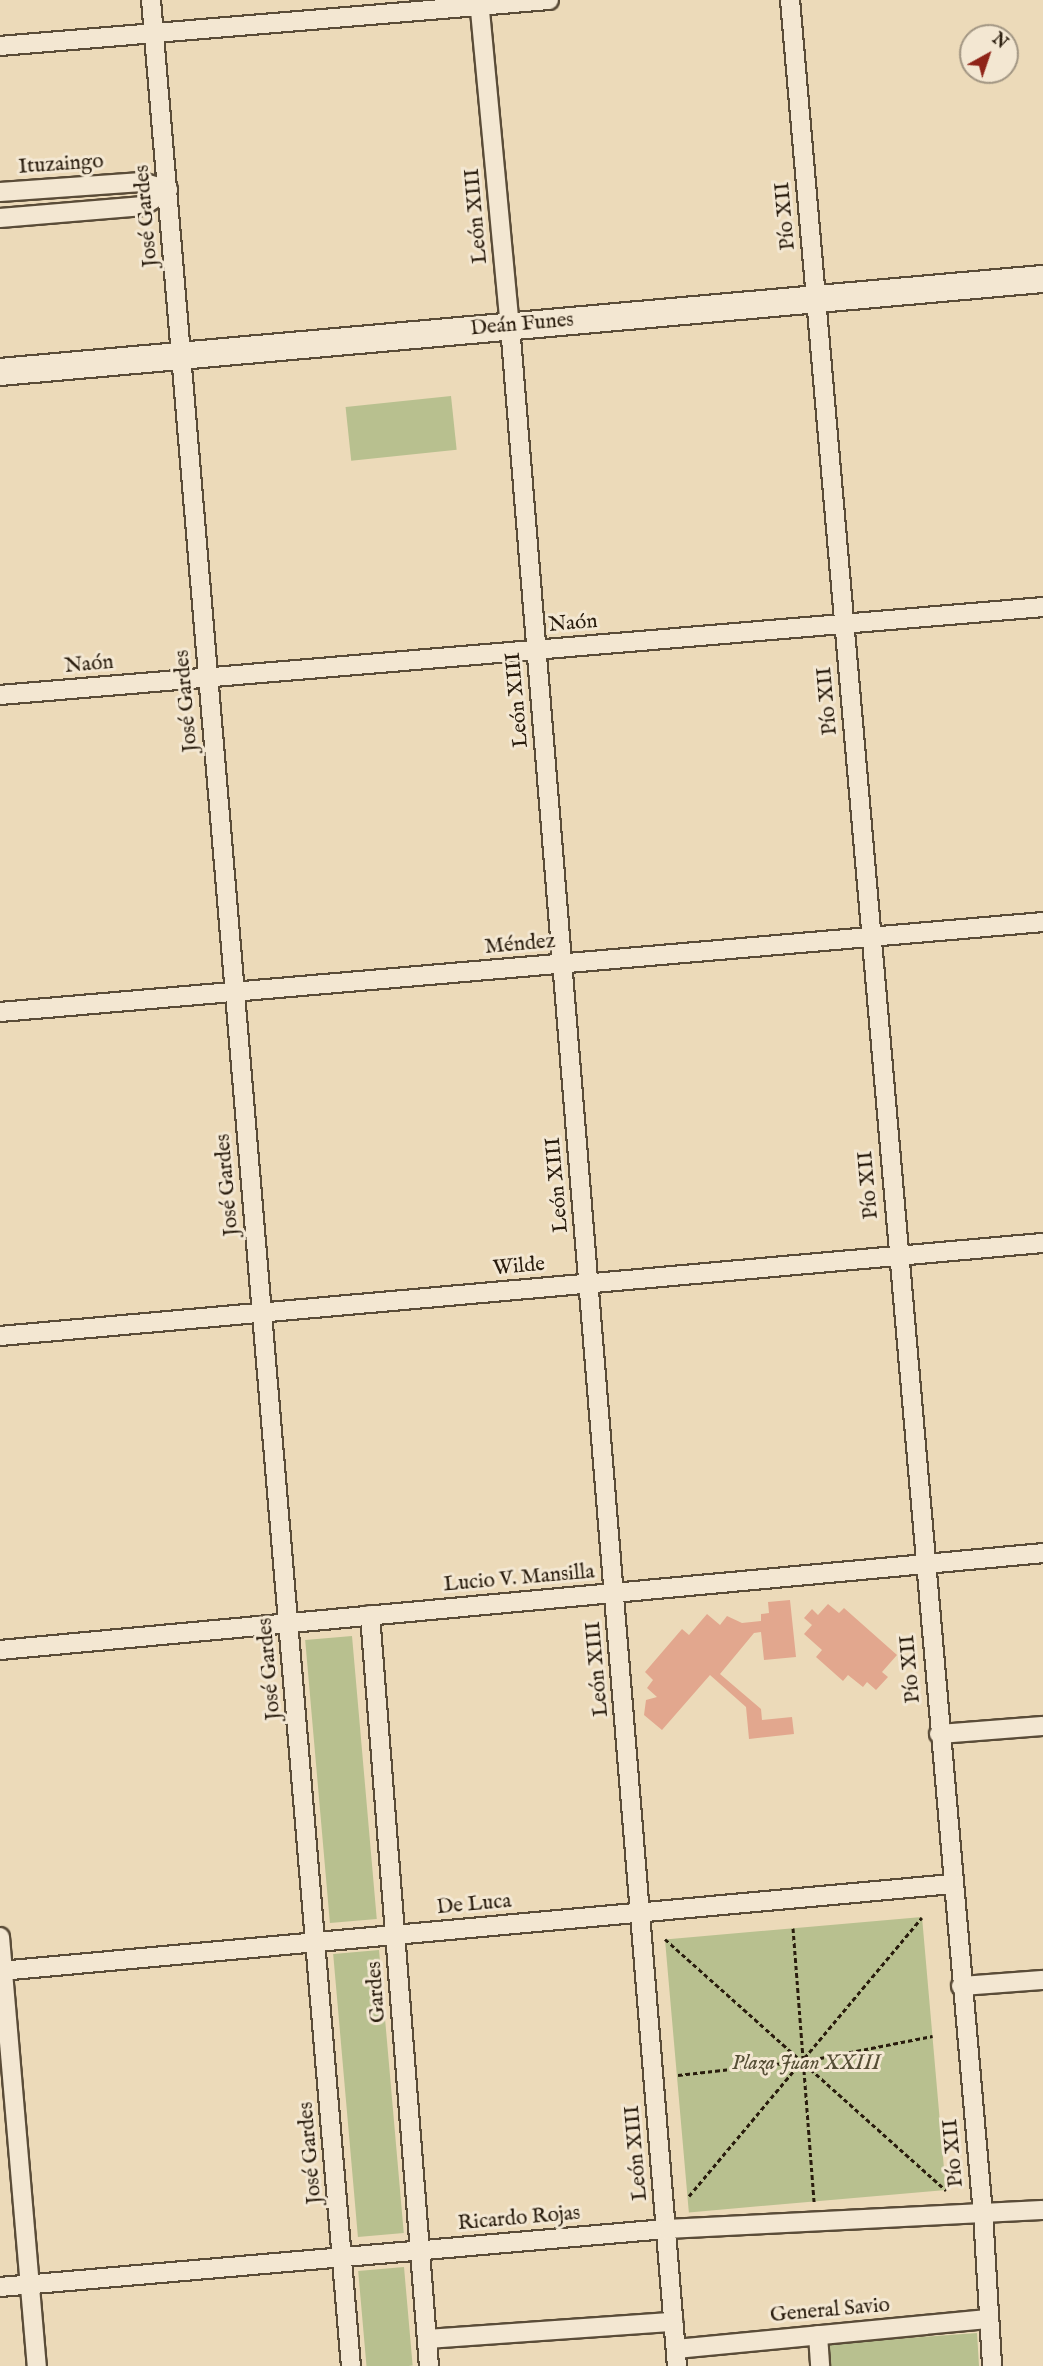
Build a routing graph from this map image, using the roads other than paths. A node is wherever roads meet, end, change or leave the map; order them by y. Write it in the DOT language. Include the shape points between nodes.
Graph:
graph roads {
  1 [pos="151,0"];
  2 [pos="549,0"];
  3 [pos="790,0"];
  4 [pos="480,3"];
  5 [pos="153,30"];
  6 [pos="0,46"];
  7 [pos="168,190"];
  8 [pos="0,192"];
  9 [pos="0,218"];
  10 [pos="1043,279"];
  11 [pos="816,299"];
  12 [pos="510,327"];
  13 [pos="180,356"];
  14 [pos="0,372"];
  15 [pos="1043,607"];
  16 [pos="844,624"];
  17 [pos="537,650"];
  18 [pos="208,678"];
  19 [pos="0,695"];
  20 [pos="1043,922"];
  21 [pos="871,938"];
  22 [pos="562,964"];
  23 [pos="235,992"];
  24 [pos="0,1011"];
  25 [pos="1043,1243"];
  26 [pos="898,1256"];
  27 [pos="588,1283"];
  28 [pos="262,1312"];
  29 [pos="0,1336"];
  30 [pos="1043,1553"];
  31 [pos="925,1564"];
  32 [pos="614,1593"];
  33 [pos="370,1615"];
  34 [pos="288,1623"];
  35 [pos="0,1650"];
  36 [pos="1043,1726"];
  37 [pos="939,1734"];
  38 [pos="952,1884"];
  39 [pos="640,1912"];
  40 [pos="395,1934"];
  41 [pos="0,1937"];
  42 [pos="315,1942"];
  43 [pos="1,1970"];
  44 [pos="1043,1980"];
  45 [pos="961,1986"];
  46 [pos="1043,2210"];
  47 [pos="982,2214"];
  48 [pos="666,2229"];
  49 [pos="420,2250"];
  50 [pos="342,2257"];
  51 [pos="30,2284"];
  52 [pos="0,2287"];
  53 [pos="988,2319"];
  54 [pos="674,2322"];
  55 [pos="818,2335"];
  56 [pos="427,2339"];
  57 [pos="677,2357"];
  58 [pos="37,2366"];
  59 [pos="351,2366"];
  60 [pos="429,2366"];
  61 [pos="820,2366"];
  62 [pos="992,2366"];
  1 -- 5 [label="street, José Gardes"];
  2 -- 4 [label="street"];
  3 -- 11 [label="street, Pío XII"];
  4 -- 5 [label="street"];
  4 -- 12 [label="street, León XIII"];
  5 -- 6 [label="street"];
  5 -- 7 [label="street, José Gardes"];
  7 -- 8 [label="street, Ituzaingo" via="142,182"];
  7 -- 9 [label="street" via="143,206"];
  7 -- 13 [label="street, José Gardes"];
  10 -- 11 [label="street, Deán Funes"];
  11 -- 12 [label="street, Deán Funes"];
  11 -- 16 [label="street, Pío XII"];
  12 -- 13 [label="street, Deán Funes"];
  12 -- 17 [label="street, León XIII"];
  13 -- 14 [label="street, Deán Funes"];
  13 -- 18 [label="street, José Gardes"];
  15 -- 16 [label="street, Naón"];
  16 -- 17 [label="street, Naón"];
  16 -- 21 [label="street, Pío XII"];
  17 -- 18 [label="street, Naón"];
  17 -- 22 [label="street, León XIII"];
  18 -- 19 [label="street, Naón"];
  18 -- 23 [label="street, José Gardes"];
  20 -- 21 [label="street, Méndez"];
  21 -- 22 [label="street, Méndez"];
  21 -- 26 [label="street, Pío XII"];
  22 -- 23 [label="street, Méndez"];
  22 -- 27 [label="street, León XIII"];
  23 -- 24 [label="street, Méndez"];
  23 -- 28 [label="street, José Gardes"];
  25 -- 26 [label="street, Wilde"];
  26 -- 27 [label="street, Wilde"];
  26 -- 31 [label="street, Pío XII"];
  27 -- 28 [label="street, Wilde"];
  27 -- 32 [label="street, León XIII"];
  28 -- 29 [label="street, Wilde"];
  28 -- 34 [label="street, José Gardes"];
  30 -- 31 [label="street, Lucio V. Mansilla"];
  31 -- 32 [label="street, Lucio V. Mansilla"];
  31 -- 37 [label="street, Pío XII"];
  32 -- 33 [label="street, Lucio V. Mansilla"];
  32 -- 39 [label="street, León XIII"];
  33 -- 34 [label="street, Lucio V. Mansilla"];
  33 -- 40 [label="street, Gardes"];
  34 -- 35 [label="street, Lucio V. Mansilla"];
  34 -- 42 [label="street, José Gardes"];
  36 -- 37 [label="street"];
  37 -- 38 [label="street, Pío XII"];
  38 -- 39 [label="street, De Luca"];
  38 -- 45 [label="street, Pío XII"];
  39 -- 40 [label="street, De Luca"];
  39 -- 48 [label="street, León XIII"];
  40 -- 42 [label="street, De Luca"];
  40 -- 49 [label="street, Gardes"];
  41 -- 43 [label="street"];
  42 -- 43 [label="street, De Luca"];
  42 -- 50 [label="street, José Gardes"];
  43 -- 51 [label="street"];
  44 -- 45 [label="street"];
  45 -- 47 [label="street, Pío XII"];
  46 -- 47 [label="street, Ricardo Rojas"];
  47 -- 48 [label="street, Ricardo Rojas"];
  47 -- 53 [label="street, Pío XII"];
  48 -- 49 [label="street, Ricardo Rojas"];
  48 -- 54 [label="street, León XIII"];
  49 -- 50 [label="street, Ricardo Rojas"];
  49 -- 56 [label="street, Gardes"];
  50 -- 51 [label="street, Ricardo Rojas"];
  50 -- 59 [label="street, José Gardes"];
  51 -- 52 [label="street, Ricardo Rojas"];
  51 -- 58 [label="street"];
  53 -- 55 [label="street, General Savio"];
  53 -- 62 [label="street, Pío XII"];
  54 -- 56 [label="street"];
  54 -- 57 [label="street, León XIII"];
  55 -- 57 [label="street, General Savio"];
  55 -- 61 [label="street"];
  56 -- 60 [label="street, Gardes"];
}
